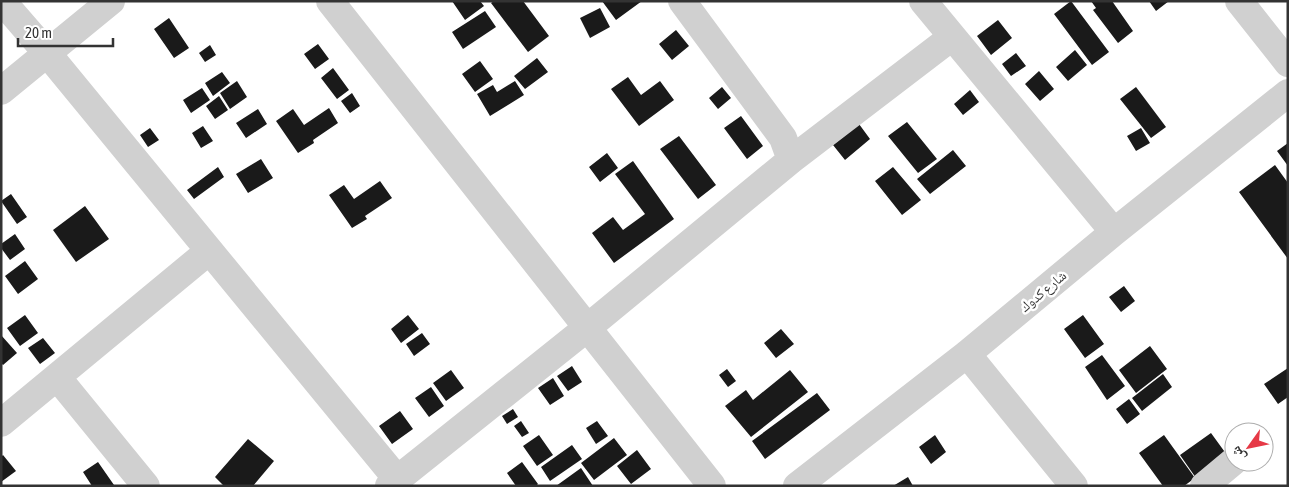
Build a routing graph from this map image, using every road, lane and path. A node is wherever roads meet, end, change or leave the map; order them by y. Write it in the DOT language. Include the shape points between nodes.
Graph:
graph roads {
  1 [pos="2,1"];
  2 [pos="110,1"];
  3 [pos="330,1"];
  4 [pos="682,1"];
  5 [pos="923,1"];
  6 [pos="1238,1"];
  7 [pos="952,37"];
  8 [pos="48,53"];
  9 [pos="1288,63"];
  10 [pos="1,90"];
  11 [pos="1288,93"];
  12 [pos="791,160"];
  13 [pos="1114,232"];
  14 [pos="209,251"];
  15 [pos="587,328"];
  16 [pos="966,354"];
  17 [pos="57,377"];
  18 [pos="1,423"];
  19 [pos="1224,470"];
  20 [pos="393,482"];
  21 [pos="146,486"];
  22 [pos="712,486"];
  23 [pos="797,486"];
  24 [pos="1074,486"];
  25 [pos="1204,486"];
  1 -- 8 [label="street"];
  2 -- 8 [label="street"];
  3 -- 15 [label="street"];
  4 -- 12 [label="street" via="784,138"];
  5 -- 7 [label="street"];
  6 -- 9 [label="street"];
  7 -- 12 [label="street"];
  7 -- 13 [label="street"];
  8 -- 10 [label="street"];
  8 -- 14 [label="street"];
  11 -- 13 [label="street, شارع كدوك"];
  12 -- 15 [label="street"];
  13 -- 16 [label="street, شارع كدوك"];
  14 -- 17 [label="street"];
  14 -- 20 [label="street"];
  15 -- 20 [label="street"];
  15 -- 22 [label="street"];
  16 -- 23 [label="street, شارع كدوك"];
  16 -- 24 [label="street"];
  17 -- 18 [label="street"];
  17 -- 21 [label="street"];
  19 -- 25 [label="street"];
}
